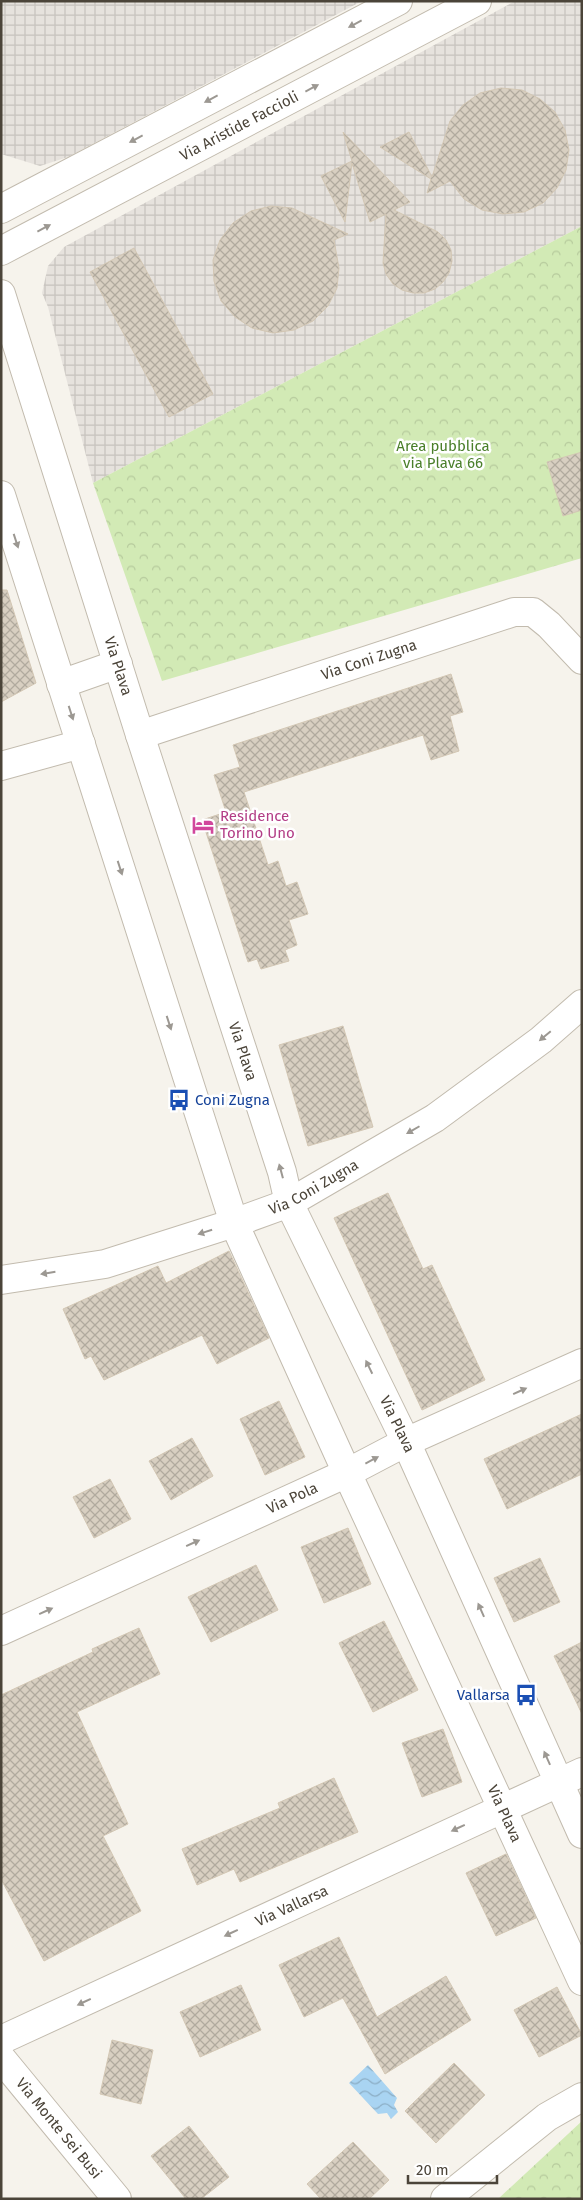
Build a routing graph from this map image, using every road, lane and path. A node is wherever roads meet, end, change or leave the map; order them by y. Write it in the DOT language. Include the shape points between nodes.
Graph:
graph roads {
  1 [pos="398,1"];
  2 [pos="477,1"];
  3 [pos="1,210"];
  4 [pos="1,251"];
  5 [pos="1,294"];
  6 [pos="1,495"];
  7 [pos="582,660"];
  8 [pos="118,664"];
  9 [pos="61,684"];
  10 [pos="140,735"];
  11 [pos="81,744"];
  12 [pos="1,766"];
  13 [pos="582,1004"];
  14 [pos="289,1203"];
  15 [pos="234,1223"];
  16 [pos="1,1280"];
  17 [pos="582,1363"];
  18 [pos="406,1442"];
  19 [pos="347,1473"];
  20 [pos="1,1631"];
  21 [pos="570,1777"];
  22 [pos="502,1808"];
  23 [pos="582,1834"];
  24 [pos="582,1981"];
  25 [pos="1,2040"];
  26 [pos="1,2058"];
  27 [pos="582,2097"];
  28 [pos="117,2199"];
  29 [pos="445,2199"];
  1 -- 3 [label="street, one-way"];
  4 -- 2 [label="street, Via Aristide Faccioli, one-way"];
  5 -- 8 [label="street, Via Plava"];
  6 -- 9 [label="street, Via Plava, one-way"];
  7 -- 10 [label="street, Via Coni Zugna" via="550,625 533,612 514,612"];
  8 -- 9 [label="street"];
  8 -- 10 [label="street, Via Plava"];
  9 -- 11 [label="street, Via Plava, one-way"];
  14 -- 10 [label="street, Via Plava, one-way" via="282,1172"];
  11 -- 12 [label="street"];
  11 -- 15 [label="street, Via Plava, one-way"];
  13 -- 14 [label="street, Via Coni Zugna, one-way" via="541,1040 435,1118"];
  14 -- 15 [label="street, Via Coni Zugna"];
  18 -- 14 [label="street, Via Plava, one-way"];
  15 -- 16 [label="street, Via Coni Zugna, one-way" via="105,1264"];
  15 -- 19 [label="street, Via Plava"];
  18 -- 17 [label="street, Via Pola, one-way"];
  19 -- 18 [label="street, Via Pola, one-way"];
  21 -- 18 [label="street, Via Plava, one-way"];
  20 -- 19 [label="street, Via Pola, one-way"];
  19 -- 22 [label="street, Via Plava"];
  21 -- 22 [label="street, Via Vallarsa"];
  21 -- 23 [label="street, Via Plava"];
  22 -- 24 [label="street, Via Plava"];
  22 -- 25 [label="street, Via Vallarsa, one-way"];
  26 -- 28 [label="street, Via Monte Sei Busi"];
  27 -- 29 [label="street" via="547,2116"];
}
